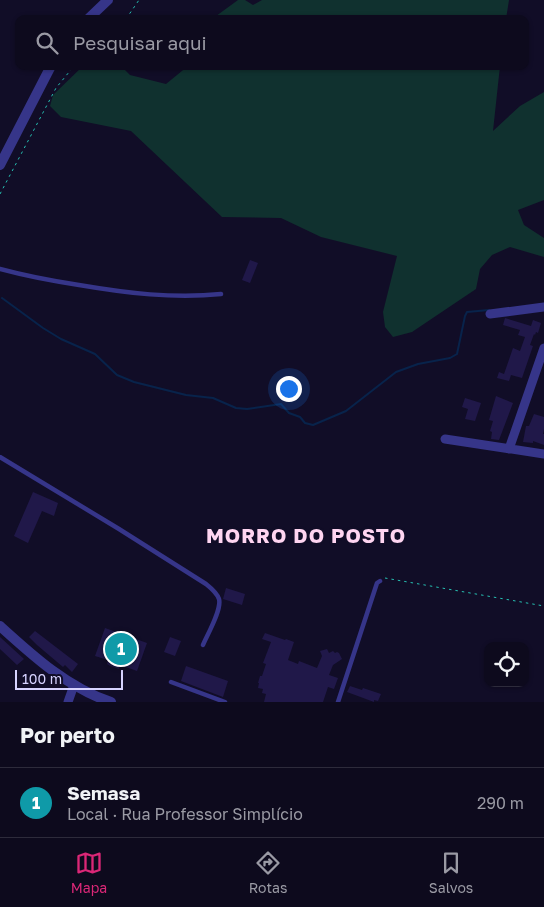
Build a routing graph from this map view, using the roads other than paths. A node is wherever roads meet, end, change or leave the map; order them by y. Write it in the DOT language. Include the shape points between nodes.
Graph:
graph roads {
  1 [pos="108,0"];
  2 [pos="92,15"];
  3 [pos="49,70"];
  4 [pos="2,161"];
  5 [pos="0,269"];
  6 [pos="221,294"];
  7 [pos="544,307"];
  8 [pos="490,314"];
  9 [pos="544,348"];
  10 [pos="445,439"];
  11 [pos="509,449"];
  12 [pos="544,454"];
  13 [pos="0,457"];
  14 [pos="380,581"];
  15 [pos="0,626"];
  16 [pos="203,645"];
  17 [pos="171,682"];
  18 [pos="74,686"];
  19 [pos="68,702"];
  20 [pos="111,702"];
  21 [pos="225,702"];
  22 [pos="338,702"];
  1 -- 2 [label="street"];
  3 -- 4 [label="street"];
  5 -- 6 [label="lane" via="30,277 133,293"];
  7 -- 8 [label="street"];
  9 -- 11 [label="street"];
  10 -- 11 [label="street"];
  11 -- 12 [label="street"];
  13 -- 16 [label="lane" via="206,584 220,601"];
  14 -- 22 [label="lane"];
  15 -- 18 [label="street"];
  17 -- 21 [label="lane"];
  18 -- 19 [label="street"];
  18 -- 20 [label="street"];
}
